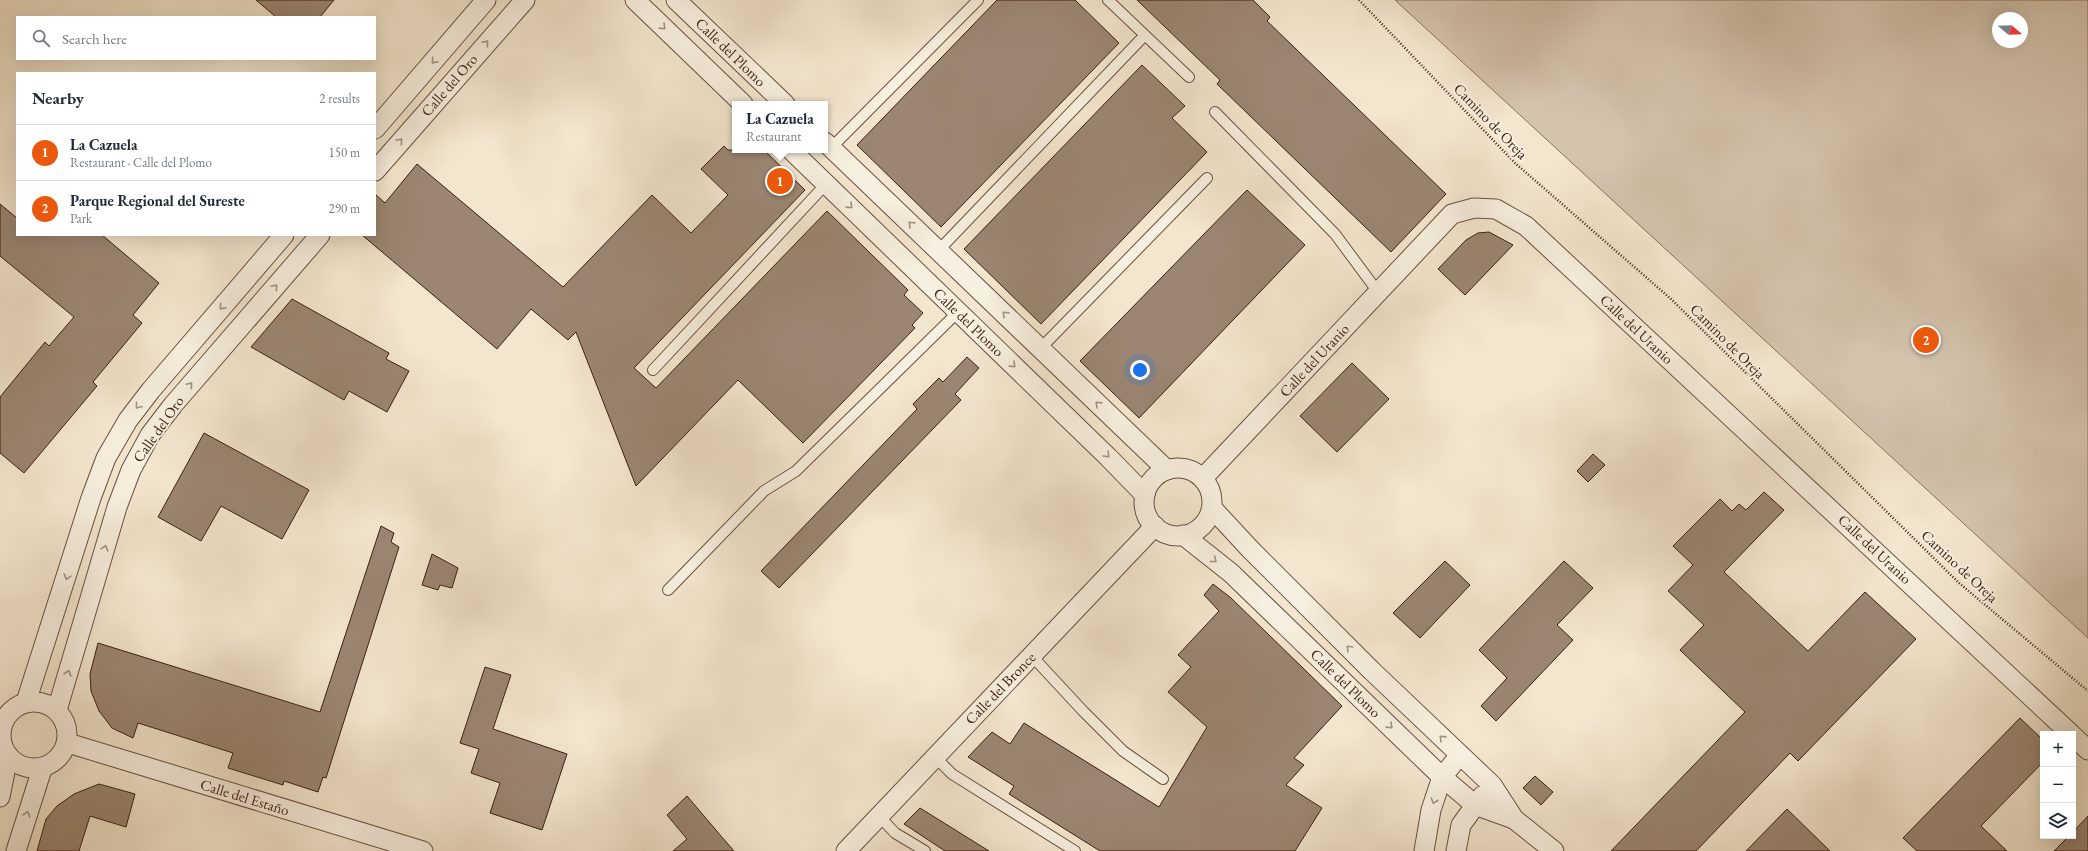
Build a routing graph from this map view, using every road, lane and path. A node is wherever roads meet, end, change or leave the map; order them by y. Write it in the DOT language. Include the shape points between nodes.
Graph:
graph roads {
  1 [pos="486,0"];
  2 [pos="524,0"];
  3 [pos="635,0"];
  4 [pos="676,0"];
  5 [pos="978,0"];
  6 [pos="1108,0"];
  7 [pos="1359,0"];
  8 [pos="1144,36"];
  9 [pos="1189,77"];
  10 [pos="740,101"];
  11 [pos="782,101"];
  12 [pos="1215,112"];
  13 [pos="376,128"];
  14 [pos="828,145"];
  15 [pos="794,153"];
  16 [pos="376,170"];
  17 [pos="1207,178"];
  18 [pos="826,184"];
  19 [pos="283,236"];
  20 [pos="319,236"];
  21 [pos="938,251"];
  22 [pos="1378,292"];
  23 [pos="958,312"];
  24 [pos="1040,349"];
  25 [pos="653,370"];
  26 [pos="1167,470"];
  27 [pos="1203,478"];
  28 [pos="1145,495"];
  29 [pos="1212,508"];
  30 [pos="1155,526"];
  31 [pos="1183,536"];
  32 [pos="668,590"];
  33 [pos="1031,655"];
  34 [pos="2088,691"];
  35 [pos="26,702"];
  36 [pos="57,710"];
  37 [pos="1,725"];
  38 [pos="2068,731"];
  39 [pos="2076,739"];
  40 [pos="68,743"];
  41 [pos="2088,750"];
  42 [pos="1460,755"];
  43 [pos="8,757"];
  44 [pos="935,757"];
  45 [pos="42,768"];
  46 [pos="1442,777"];
  47 [pos="1163,779"];
  48 [pos="1492,785"];
  49 [pos="0,797"];
  50 [pos="1475,805"];
  51 [pos="879,816"];
  52 [pos="1514,819"];
  53 [pos="16,851"];
  54 [pos="423,851"];
  55 [pos="846,851"];
  56 [pos="925,851"];
  57 [pos="1075,851"];
  58 [pos="1424,851"];
  59 [pos="1456,851"];
  60 [pos="1554,851"];
  1 -- 13 [label="street, one-way"];
  16 -- 2 [label="street, Calle del Oro, one-way"];
  3 -- 10 [label="street, Calle del Plomo, one-way"];
  4 -- 11 [label="street, Calle del Plomo"];
  5 -- 14 [label="lane"];
  6 -- 8 [label="lane"];
  7 -- 34 [label="path, Camino de Oreja" via="1515,163 1671,299 1959,583"];
  8 -- 9 [label="lane"];
  8 -- 21 [label="lane"];
  12 -- 22 [label="lane" via="1335,234"];
  21 -- 14 [label="street, Calle del Plomo, one-way"];
  15 -- 18 [label="street, Calle del Plomo"];
  17 -- 24 [label="lane"];
  18 -- 23 [label="street, Calle del Plomo, one-way"];
  18 -- 25 [label="lane"];
  19 -- 35 [label="street, one-way" via="151,390 128,420 106,458"];
  36 -- 20 [label="street, Calle del Oro, one-way" via="117,507 131,470 150,435"];
  24 -- 21 [label="street, Calle del Plomo, one-way"];
  22 -- 27 [label="street, Calle del Uranio"];
  22 -- 38 [label="street, Calle del Uranio" via="1452,214 1474,208 1496,208 1526,226"];
  23 -- 28 [label="street, Calle del Plomo, one-way"];
  23 -- 32 [label="lane" via="796,471 764,491"];
  26 -- 24 [label="street, Calle del Plomo, one-way"];
  26 -- 27 [label="street" via="1192,470"];
  26 -- 28 [label="street" via="1157,475 1149,484"];
  27 -- 29 [label="street" via="1212,497"];
  28 -- 30 [label="street" via="1144,506"];
  29 -- 31 [label="street" via="1207,521 1196,531"];
  42 -- 29 [label="street, Calle del Plomo, one-way" via="1294,594"];
  30 -- 31 [label="street" via="1173,536"];
  30 -- 33 [label="street, Calle del Bronce"];
  31 -- 46 [label="street, Calle del Plomo, one-way" via="1231,573"];
  33 -- 44 [label="street, Calle del Bronce"];
  33 -- 47 [label="lane" via="1123,751"];
  35 -- 36 [label="street" via="43,702"];
  35 -- 37 [label="street" via="11,711"];
  36 -- 40 [label="street" via="67,725"];
  37 -- 43 [label="street" via="1,742"];
  39 -- 41 [label="street, Calle del Uranio"];
  40 -- 45 [label="street" via="58,759"];
  40 -- 54 [label="street, Calle del Estaño"];
  42 -- 46 [label="street"];
  42 -- 48 [label="street, Calle del Plomo"];
  43 -- 45 [label="street" via="23,768"];
  43 -- 49 [label="street"];
  44 -- 51 [label="street, Calle del Bronce"];
  44 -- 57 [label="lane" via="952,774"];
  53 -- 45 [label="street, one-way"];
  46 -- 50 [label="street, Calle del Plomo"];
  46 -- 58 [label="street, one-way" via="1431,810"];
  48 -- 50 [label="street"];
  48 -- 52 [label="street, Calle del Plomo"];
  50 -- 52 [label="street, Calle del Plomo"];
  50 -- 59 [label="street" via="1461,825"];
  51 -- 55 [label="street, Calle del Bronce"];
  51 -- 56 [label="lane" via="894,833"];
  52 -- 60 [label="street, Calle del Plomo"];
}
